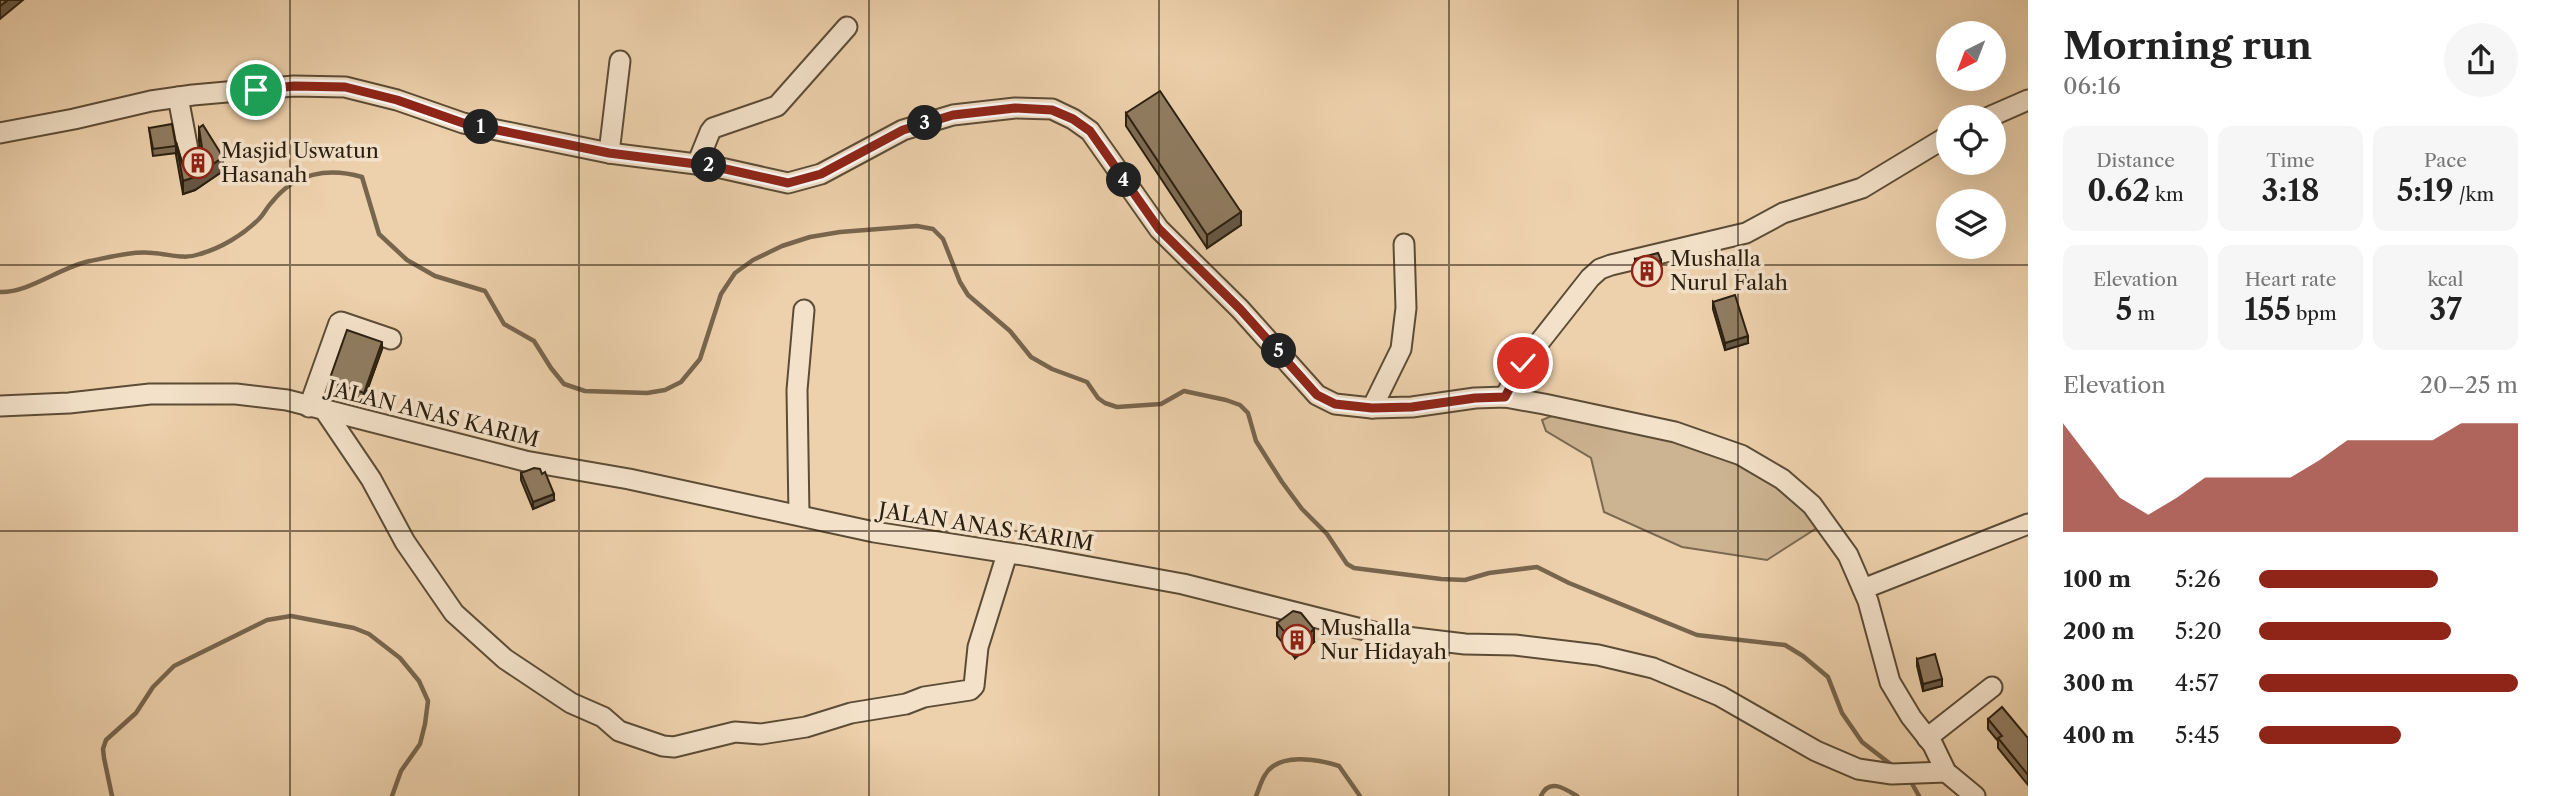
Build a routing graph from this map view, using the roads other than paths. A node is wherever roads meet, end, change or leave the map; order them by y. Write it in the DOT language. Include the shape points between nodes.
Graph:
graph roads {
  1 [pos="847,27"];
  2 [pos="620,61"];
  3 [pos="177,97"];
  4 [pos="2028,100"];
  5 [pos="2006,110"];
  6 [pos="0,133"];
  7 [pos="1936,143"];
  8 [pos="609,153"];
  9 [pos="696,164"];
  10 [pos="192,171"];
  11 [pos="1405,244"];
  12 [pos="804,310"];
  13 [pos="391,338"];
  14 [pos="1505,397"];
  15 [pos="0,406"];
  16 [pos="1372,408"];
  17 [pos="317,409"];
  18 [pos="799,516"];
  19 [pos="2028,524"];
  20 [pos="1007,554"];
  21 [pos="1863,589"];
  22 [pos="1992,687"];
  23 [pos="1927,738"];
  24 [pos="1946,772"];
  25 [pos="1975,796"];
  1 -- 9 [label="street" via="778,106 713,128"];
  2 -- 8 [label="street"];
  3 -- 6 [label="street"];
  3 -- 8 [label="street" via="294,86 345,87 463,123"];
  3 -- 10 [label="street"];
  4 -- 5 [label="street"];
  7 -- 14 [label="street" via="1862,188 1783,213 1746,233 1600,270 1523,363"];
  8 -- 9 [label="street"];
  9 -- 16 [label="street" via="788,183 821,174 903,130 953,115 1015,108 1052,110 1090,131 1159,229 1240,309 1317,395 1335,404"];
  11 -- 16 [label="street" via="1401,349"];
  12 -- 18 [label="street" via="797,390"];
  13 -- 17 [label="street" via="339,323"];
  14 -- 16 [label="street"];
  14 -- 21 [label="street" via="1675,432 1741,455 1782,479 1812,505 1847,555"];
  15 -- 17 [label="street, JALAN ANAS KARIM" via="150,394 236,394"];
  17 -- 18 [label="street, JALAN ANAS KARIM" via="525,461"];
  17 -- 20 [label="street" via="372,479 405,542 454,613 505,659 571,704 598,714 620,731 669,747 735,732 761,734 806,727 851,713 970,690 975,686 978,647"];
  18 -- 20 [label="street, JALAN ANAS KARIM"];
  19 -- 21 [label="street"];
  20 -- 24 [label="street, JALAN ANAS KARIM" via="1183,584 1381,634 1598,654 1653,668 1720,696 1815,751 1858,769 1892,774"];
  21 -- 23 [label="street" via="1890,682"];
  22 -- 23 [label="street"];
  23 -- 24 [label="street"];
  24 -- 25 [label="street"];
}
